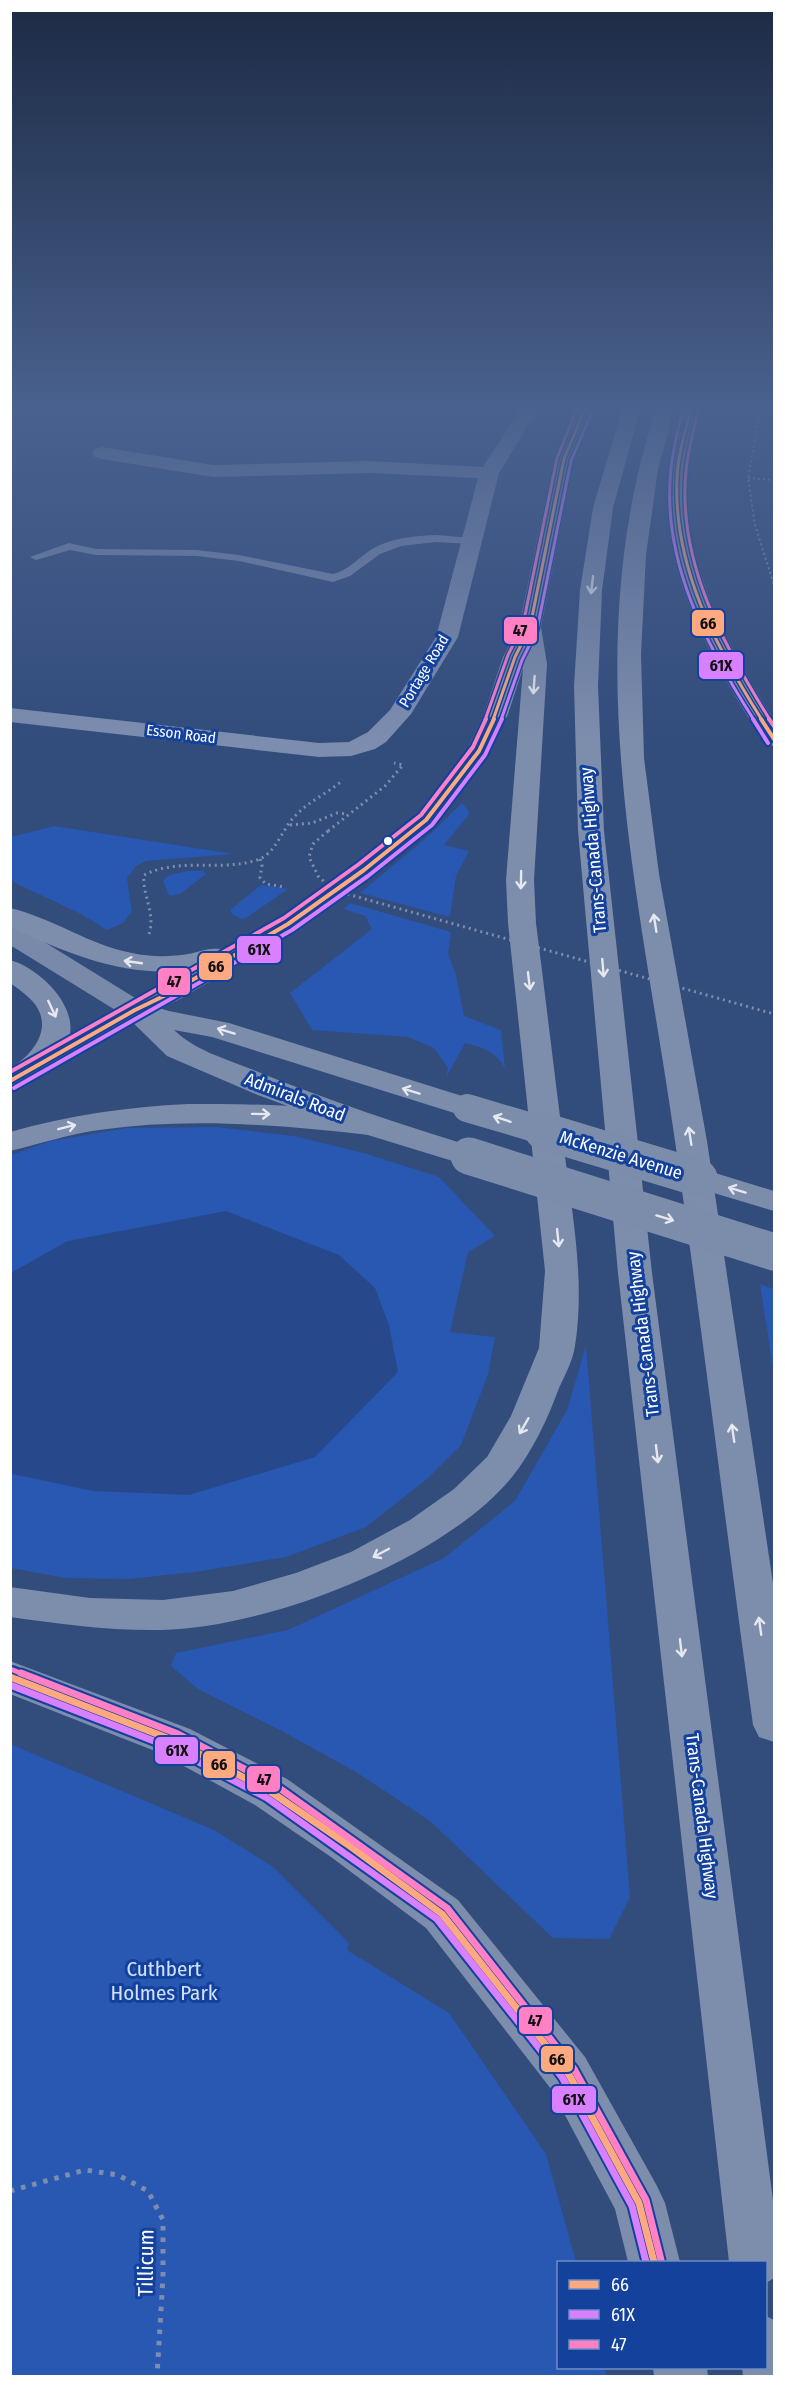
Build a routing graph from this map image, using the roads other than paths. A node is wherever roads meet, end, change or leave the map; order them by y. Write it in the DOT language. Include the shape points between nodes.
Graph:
graph roads {
  1 [pos="478,517"];
  2 [pos="552,517"];
  3 [pos="602,517"];
  4 [pos="640,517"];
  5 [pos="679,517"];
  6 [pos="472,541"];
  7 [pos="36,557"];
  8 [pos="530,627"];
  9 [pos="10,715"];
  10 [pos="774,740"];
  11 [pos="351,749"];
  12 [pos="10,916"];
  13 [pos="288,924"];
  14 [pos="10,933"];
  15 [pos="10,969"];
  16 [pos="135,1010"];
  17 [pos="22,1074"];
  18 [pos="467,1108"];
  19 [pos="369,1125"];
  20 [pos="10,1142"];
  21 [pos="774,1201"];
  22 [pos="774,1252"];
  23 [pos="10,1602"];
  24 [pos="10,1677"];
  25 [pos="774,1725"];
  26 [pos="654,2261"];
  27 [pos="755,2261"];
  28 [pos="767,2356"];
  29 [pos="770,2376"];
  1 -- 6 [label="street, Portage Road"];
  2 -- 8 [label="highway"];
  3 -- 27 [label="highway, Trans-Canada Highway, one-way" via="588,617 585,741 590,829 645,1358"];
  25 -- 4 [label="highway, one-way" via="690,1136 634,783 629,671"];
  5 -- 10 [label="highway" via="692,584 713,639"];
  6 -- 7 [label="lane" via="406,541 378,551 347,575 333,578 197,553 96,552 69,546"];
  6 -- 11 [label="street, Portage Road" via="447,637 399,714 377,737"];
  8 -- 13 [label="highway" via="514,657 496,714 479,751 426,820"];
  8 -- 23 [label="highway, one-way" via="535,664 520,880 522,923 562,1271 557,1348 530,1416 500,1466 468,1499 424,1530 375,1557 308,1585 233,1606 163,1615 90,1613"];
  9 -- 11 [label="street, Esson Road" via="319,750"];
  13 -- 12 [label="highway, one-way" via="191,964 156,966 103,957"];
  13 -- 16 [label="highway"];
  14 -- 16 [label="main road, Admirals Road"];
  15 -- 17 [label="highway, one-way" via="50,1001 57,1017 57,1033 50,1050"];
  16 -- 17 [label="highway"];
  18 -- 16 [label="main road, Admirals Road, one-way" via="218,1029"];
  16 -- 19 [label="main road, Admirals Road" via="178,1050"];
  21 -- 18 [label="main road, McKenzie Avenue, one-way, bridge"];
  20 -- 19 [label="highway, one-way" via="75,1124 203,1113 280,1115"];
  19 -- 22 [label="main road, Admirals Road, one-way, bridge"];
  24 -- 26 [label="highway" via="175,1741 270,1792 442,1914 568,2073 639,2203"];
  28 -- 29 [label="highway"];
}
